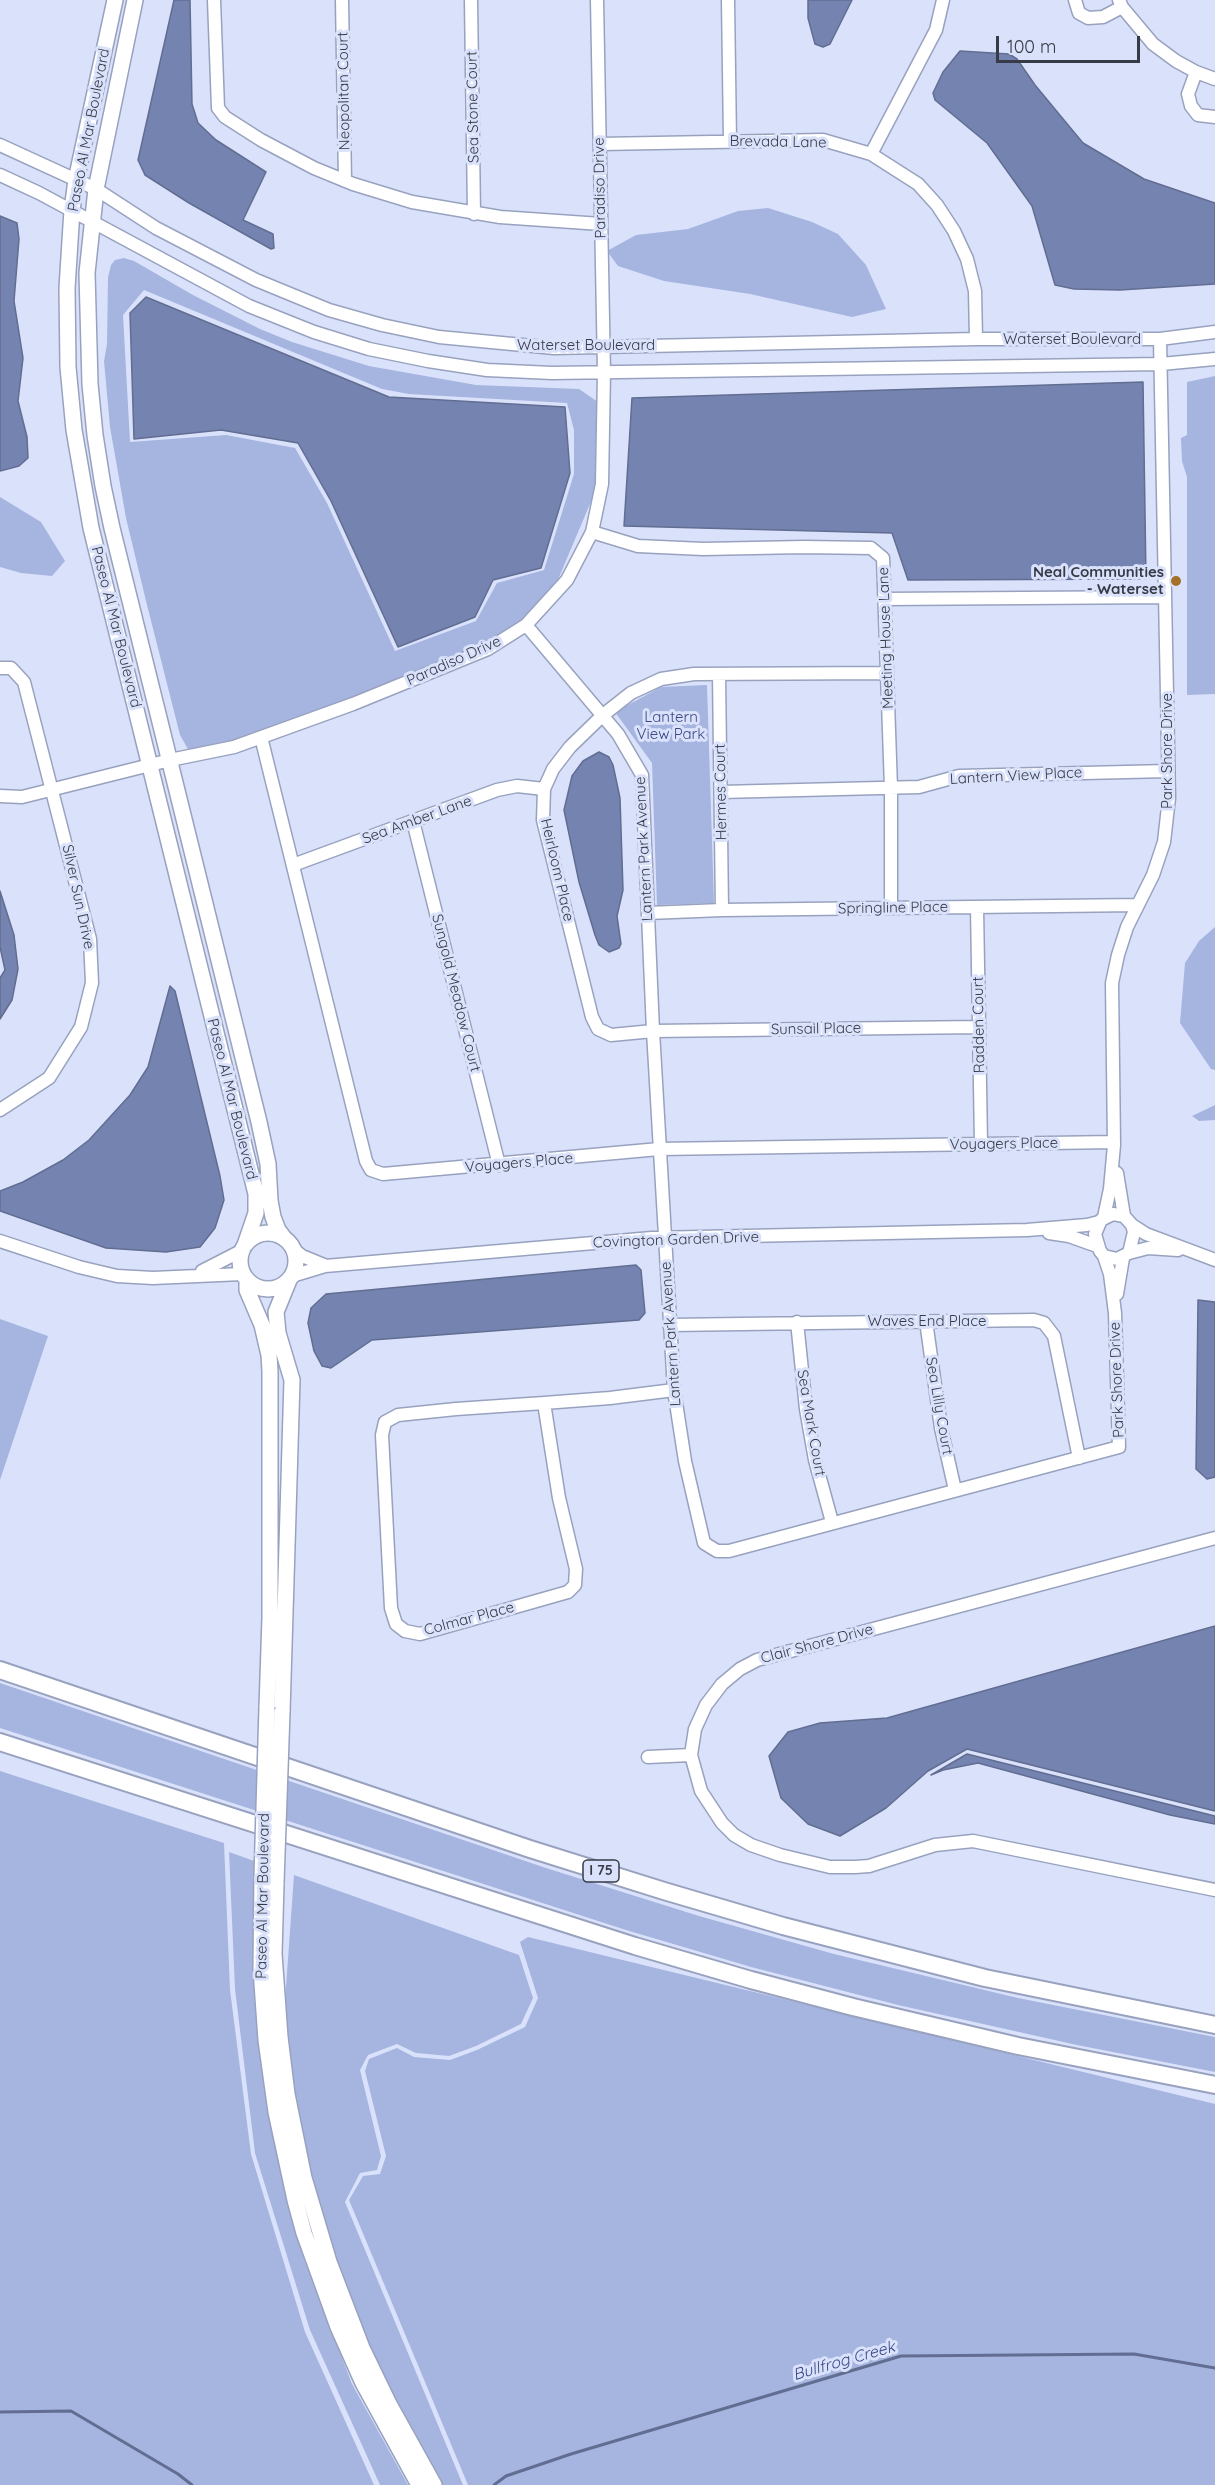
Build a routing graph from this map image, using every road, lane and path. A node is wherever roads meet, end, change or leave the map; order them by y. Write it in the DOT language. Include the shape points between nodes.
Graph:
graph roads {
  1 [pos="116,0"];
  2 [pos="135,0"];
  3 [pos="214,0"];
  4 [pos="342,0"];
  5 [pos="471,0"];
  6 [pos="597,0"];
  7 [pos="728,0"];
  8 [pos="1074,0"];
  9 [pos="1121,3"];
  10 [pos="942,4"];
  11 [pos="1196,72"];
  12 [pos="1215,79"];
  13 [pos="1215,117"];
  14 [pos="730,141"];
  15 [pos="600,144"];
  16 [pos="0,145"];
  17 [pos="871,154"];
  18 [pos="0,175"];
  19 [pos="76,180"];
  20 [pos="345,181"];
  21 [pos="96,189"];
  22 [pos="72,210"];
  23 [pos="474,214"];
  24 [pos="92,223"];
  25 [pos="601,224"];
  26 [pos="1215,332"];
  27 [pos="976,339"];
  28 [pos="1160,339"];
  29 [pos="604,345"];
  30 [pos="1215,359"];
  31 [pos="1161,364"];
  32 [pos="604,372"];
  33 [pos="592,532"];
  34 [pos="1165,597"];
  35 [pos="885,599"];
  36 [pos="526,625"];
  37 [pos="0,668"];
  38 [pos="887,673"];
  39 [pos="719,674"];
  40 [pos="603,715"];
  41 [pos="261,737"];
  42 [pos="170,760"];
  43 [pos="150,765"];
  44 [pos="1168,771"];
  45 [pos="891,788"];
  46 [pos="51,789"];
  47 [pos="544,789"];
  48 [pos="721,792"];
  49 [pos="0,796"];
  50 [pos="413,821"];
  51 [pos="293,866"];
  52 [pos="1138,905"];
  53 [pos="891,907"];
  54 [pos="978,907"];
  55 [pos="722,910"];
  56 [pos="648,913"];
  57 [pos="978,1027"];
  58 [pos="653,1031"];
  59 [pos="0,1110"];
  60 [pos="981,1144"];
  61 [pos="1114,1148"];
  62 [pos="659,1149"];
  63 [pos="499,1165"];
  64 [pos="1101,1220"];
  65 [pos="1128,1221"];
  66 [pos="1026,1230"];
  67 [pos="664,1238"];
  68 [pos="0,1241"];
  69 [pos="289,1244"];
  70 [pos="243,1248"];
  71 [pos="1101,1251"];
  72 [pos="1197,1252"];
  73 [pos="1126,1255"];
  74 [pos="1215,1260"];
  75 [pos="326,1266"];
  76 [pos="193,1275"];
  77 [pos="244,1277"];
  78 [pos="290,1278"];
  79 [pos="1115,1313"];
  80 [pos="926,1321"];
  81 [pos="797,1322"];
  82 [pos="669,1325"];
  83 [pos="674,1389"];
  84 [pos="544,1403"];
  85 [pos="1119,1447"];
  86 [pos="1079,1458"];
  87 [pos="956,1490"];
  88 [pos="832,1522"];
  89 [pos="1215,1538"];
  90 [pos="0,1670"];
  91 [pos="0,1742"];
  92 [pos="691,1755"];
  93 [pos="648,1757"];
  94 [pos="1215,1890"];
  95 [pos="1215,2025"];
  96 [pos="1215,2085"];
  97 [pos="368,2377"];
  98 [pos="419,2485"];
  99 [pos="434,2485"];
  1 -- 19 [label="main road, Paseo Al Mar Boulevard"];
  2 -- 21 [label="main road, Paseo Al Mar Boulevard"];
  3 -- 20 [label="street" via="218,108 225,117 261,140"];
  4 -- 20 [label="street, Neopolitan Court"];
  5 -- 23 [label="street, Sea Stone Court"];
  6 -- 15 [label="street, Paradiso Drive"];
  7 -- 14 [label="street"];
  8 -- 9 [label="street" via="1079,13 1088,18 1103,17"];
  9 -- 11 [label="street" via="1153,44"];
  10 -- 17 [label="street" via="936,30"];
  11 -- 12 [label="street"];
  11 -- 13 [label="street" via="1188,94 1191,106 1198,116"];
  14 -- 15 [label="street, Brevada Lane"];
  14 -- 17 [label="street, Brevada Lane" via="823,140"];
  15 -- 25 [label="street, Paradiso Drive"];
  16 -- 19 [label="street, Waterset Boulevard"];
  17 -- 27 [label="street, Brevada Lane" via="918,184 938,205 954,231 967,259 975,291"];
  18 -- 22 [label="street, Waterset Boulevard"];
  19 -- 21 [label="street, Waterset Boulevard"];
  19 -- 22 [label="main road, Paseo Al Mar Boulevard"];
  20 -- 23 [label="street" via="412,202"];
  21 -- 24 [label="main road, Paseo Al Mar Boulevard"];
  21 -- 29 [label="street, Waterset Boulevard" via="156,228 256,280 339,313 439,337 554,348"];
  22 -- 24 [label="street, Waterset Boulevard"];
  22 -- 43 [label="main road, Paseo Al Mar Boulevard" via="67,288 74,430 91,528"];
  23 -- 25 [label="street"];
  24 -- 32 [label="street, Waterset Boulevard" via="249,306 369,349 487,370"];
  24 -- 42 [label="main road, Paseo Al Mar Boulevard" via="87,324 95,435 103,486"];
  25 -- 29 [label="street, Paradiso Drive"];
  26 -- 28 [label="street, Waterset Boulevard"];
  27 -- 28 [label="street, Waterset Boulevard"];
  27 -- 29 [label="street, Waterset Boulevard"];
  28 -- 31 [label="street, Park Shore Drive"];
  29 -- 32 [label="street, Paradiso Drive"];
  30 -- 31 [label="street, Waterset Boulevard"];
  31 -- 32 [label="street, Waterset Boulevard"];
  31 -- 34 [label="street, Park Shore Drive"];
  32 -- 33 [label="street, Paradiso Drive" via="602,484"];
  33 -- 35 [label="street, Meeting House Lane" via="638,546 871,548 883,558"];
  33 -- 36 [label="street, Paradiso Drive" via="567,580"];
  34 -- 35 [label="street"];
  34 -- 44 [label="street, Park Shore Drive"];
  35 -- 38 [label="street, Meeting House Lane"];
  36 -- 40 [label="street, Lantern Park Avenue"];
  36 -- 41 [label="street, Paradiso Drive" via="488,649"];
  37 -- 46 [label="street, Silver Sun Drive" via="11,668 24,682"];
  38 -- 39 [label="street, Heirloom Place"];
  38 -- 45 [label="street, Meeting House Lane"];
  39 -- 40 [label="street, Heirloom Place" via="661,679 631,693"];
  39 -- 48 [label="street, Hermes Court"];
  40 -- 47 [label="street, Heirloom Place" via="570,747"];
  40 -- 56 [label="street, Lantern Park Avenue" via="642,775"];
  41 -- 42 [label="street, Paradiso Drive" via="234,747"];
  41 -- 51 [label="street, Voyagers Place"];
  42 -- 43 [label="street, Paradiso Drive"];
  42 -- 69 [label="main road, Paseo Al Mar Boulevard" via="259,1122 273,1217"];
  43 -- 46 [label="street, Paradiso Drive"];
  43 -- 70 [label="main road, Paseo Al Mar Boulevard" via="256,1194 256,1213"];
  44 -- 45 [label="street, Lantern View Place" via="959,776 919,788"];
  44 -- 52 [label="street, Park Shore Drive" via="1164,842"];
  45 -- 48 [label="street, Lantern View Place"];
  45 -- 53 [label="street, Meeting House Lane"];
  46 -- 49 [label="street, Paradiso Drive" via="22,797"];
  46 -- 59 [label="street, Silver Sun Drive" via="90,939 93,983 81,1027 49,1078"];
  47 -- 50 [label="street, Sea Amber Lane" via="517,786 497,790"];
  47 -- 58 [label="street, Heirloom Place" via="543,820 592,1017 604,1033"];
  48 -- 55 [label="street, Hermes Court"];
  50 -- 51 [label="street, Sea Amber Lane"];
  50 -- 63 [label="street, Sungold Meadow Court"];
  51 -- 63 [label="street, Voyagers Place" via="371,1170 383,1174"];
  52 -- 54 [label="street, Springline Place"];
  52 -- 61 [label="street, Park Shore Drive" via="1118,955 1113,983"];
  53 -- 54 [label="street, Springline Place"];
  53 -- 55 [label="street, Springline Place"];
  54 -- 57 [label="street, Radden Court"];
  55 -- 56 [label="street, Springline Place"];
  56 -- 58 [label="street, Lantern Park Avenue"];
  57 -- 58 [label="street, Sunsail Place"];
  57 -- 60 [label="street, Radden Court"];
  58 -- 62 [label="street, Lantern Park Avenue"];
  60 -- 61 [label="street, Voyagers Place"];
  60 -- 62 [label="street, Voyagers Place"];
  61 -- 64 [label="street, Park Shore Drive" via="1110,1189"];
  61 -- 65 [label="street, Park Shore Drive"];
  62 -- 63 [label="street, Voyagers Place"];
  62 -- 67 [label="street, Lantern Park Avenue"];
  64 -- 65 [label="street, Covington Garden Drive" via="1113,1214"];
  64 -- 66 [label="street, Covington Garden Drive" via="1087,1225"];
  64 -- 71 [label="street" via="1095,1234"];
  65 -- 72 [label="street, Covington Garden Drive" via="1146,1234"];
  65 -- 73 [label="street" via="1134,1239"];
  66 -- 67 [label="street, Covington Garden Drive"];
  66 -- 71 [label="street, Covington Garden Drive" via="1066,1235"];
  67 -- 75 [label="street, Covington Garden Drive"];
  67 -- 82 [label="street, Lantern Park Avenue"];
  68 -- 76 [label="street" via="117,1276"];
  69 -- 70 [label="main road" via="276,1234 263,1233"];
  69 -- 75 [label="street, Covington Garden Drive" via="302,1256"];
  69 -- 78 [label="main road" via="296,1263"];
  70 -- 76 [label="street"];
  70 -- 77 [label="main road" via="240,1266"];
  71 -- 73 [label="street, Covington Garden Drive" via="1112,1259"];
  71 -- 79 [label="street, Park Shore Drive" via="1110,1274"];
  72 -- 73 [label="street, Covington Garden Drive" via="1148,1248"];
  72 -- 74 [label="street, Covington Garden Drive"];
  73 -- 79 [label="street, Park Shore Drive"];
  75 -- 78 [label="street, Covington Garden Drive"];
  76 -- 77 [label="street"];
  77 -- 78 [label="main road" via="254,1286 268,1290"];
  77 -- 97 [label="main road, Paseo Al Mar Boulevard, bridge" via="264,1331 270,1371 270,1618 261,1969 266,2040 298,2211 338,2327"];
  78 -- 97 [label="main road, Paseo Al Mar Boulevard, bridge" via="276,1312 292,1380 274,1954 286,2083 304,2178"];
  79 -- 85 [label="street, Park Shore Drive"];
  80 -- 81 [label="street, Waves End Place"];
  80 -- 86 [label="street, Waves End Place" via="1034,1320 1050,1329"];
  80 -- 87 [label="street, Sea Lilly Court" via="941,1428"];
  81 -- 82 [label="street, Waves End Place"];
  81 -- 88 [label="street, Sea Mark Court" via="812,1439"];
  82 -- 83 [label="street, Lantern Park Avenue"];
  83 -- 84 [label="street, Colmar Place"];
  83 -- 88 [label="street, Lantern Park Avenue" via="685,1461 704,1542 717,1551 729,1551"];
  84 -- 84 [label="street, Colmar Place" via="398,1415 385,1422 382,1435 392,1608 396,1624 405,1631 420,1634 568,1592 575,1585 576,1569 559,1498"];
  85 -- 86 [label="street, Lantern Park Avenue"];
  86 -- 87 [label="street, Lantern Park Avenue"];
  87 -- 88 [label="street, Lantern Park Avenue"];
  89 -- 92 [label="street, Clair Shore Drive" via="758,1659 722,1684 706,1705 695,1729"];
  90 -- 95 [label="highway, I 75" via="664,1891 985,1978"];
  91 -- 96 [label="highway" via="751,1980 1018,2046"];
  92 -- 93 [label="street"];
  92 -- 94 [label="street, Clair Shore Drive" via="701,1791 722,1823 751,1845 780,1855 830,1867 869,1866 935,1845 973,1841"];
  97 -- 98 [label="main road, Paseo Al Mar Boulevard"];
  97 -- 99 [label="main road"];
}
